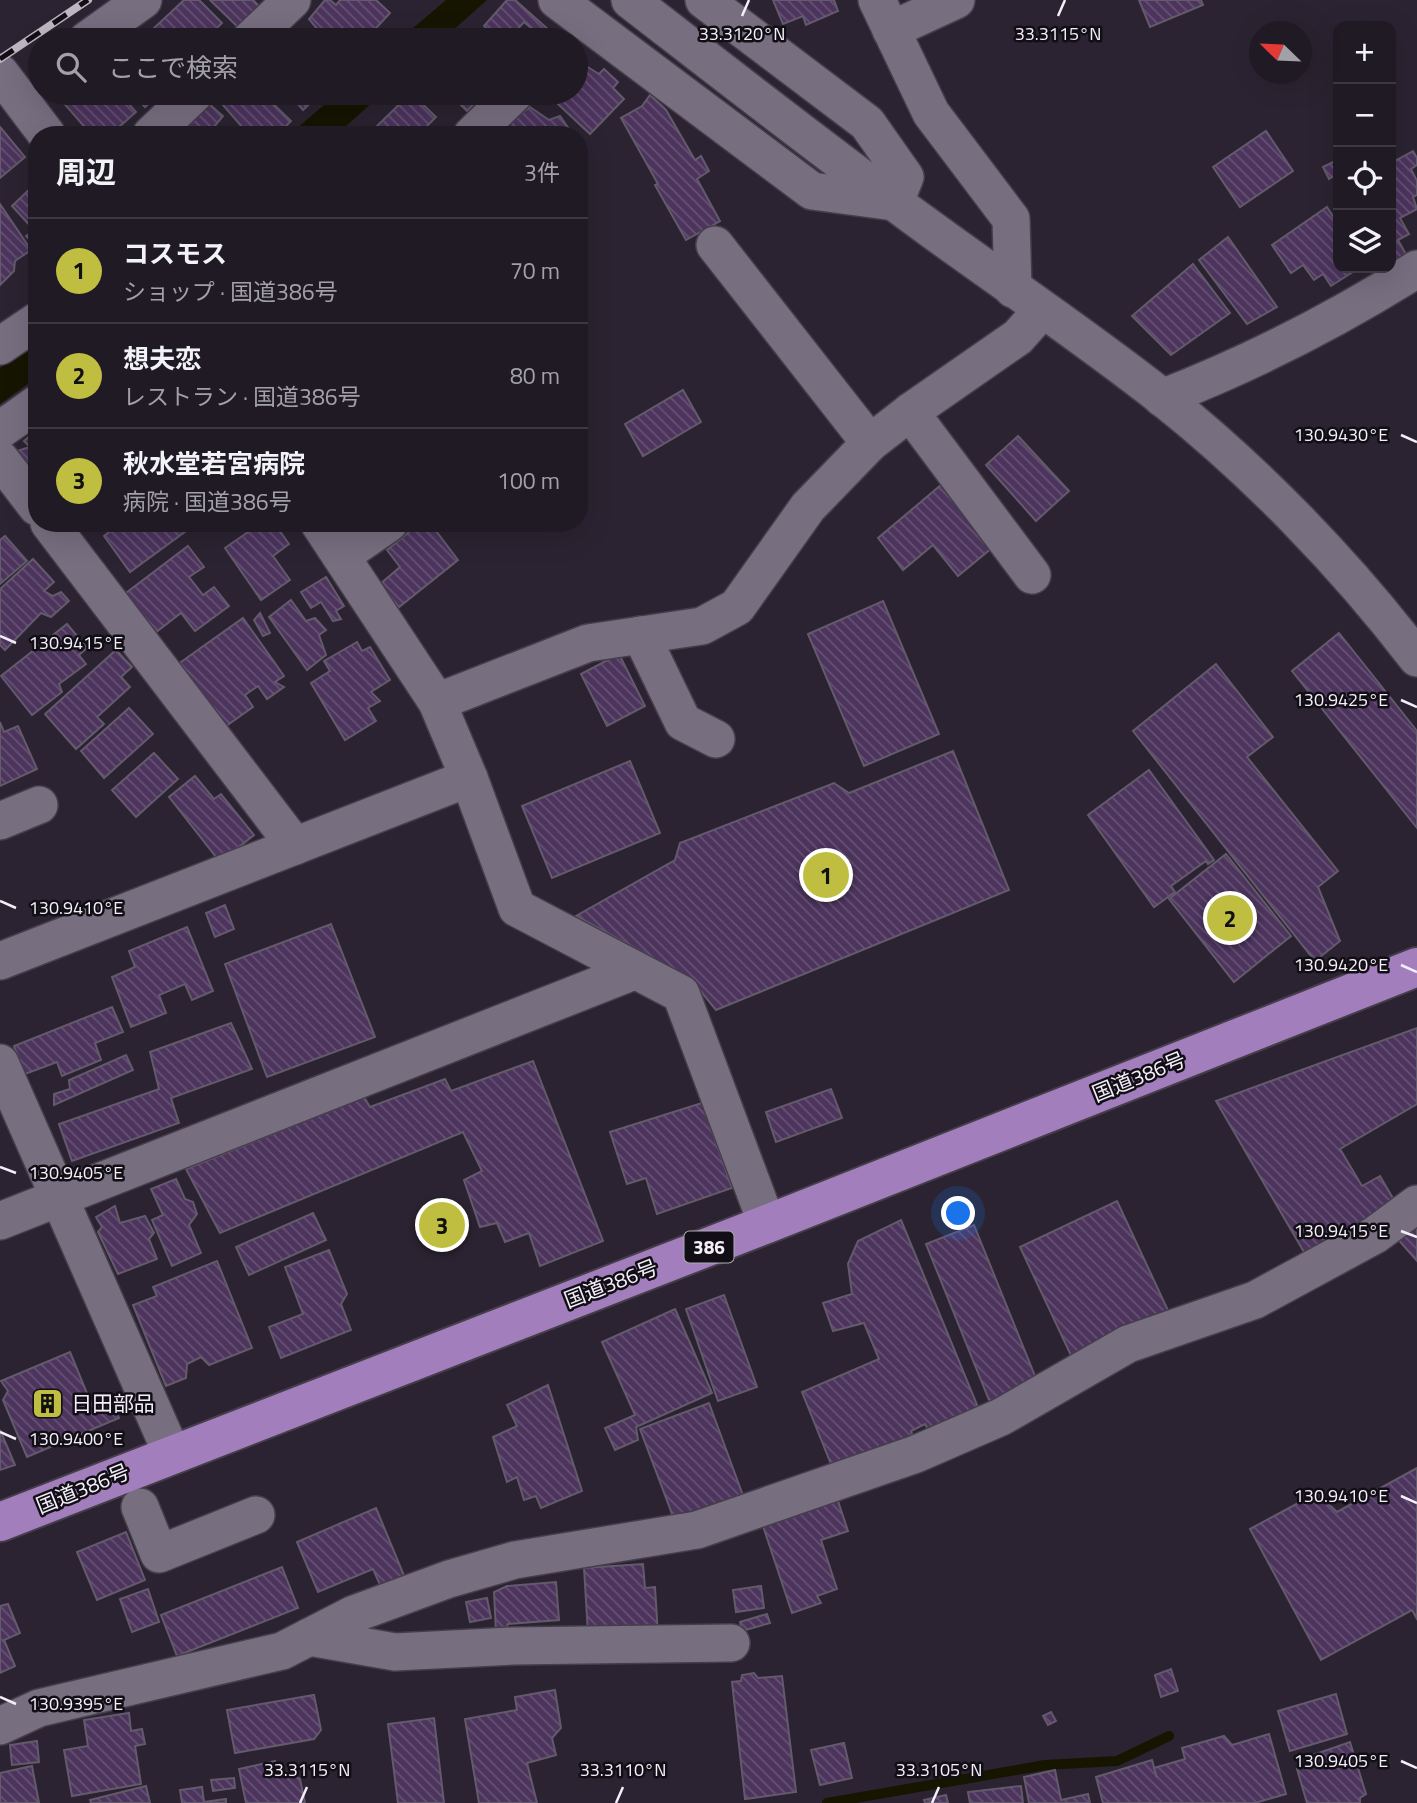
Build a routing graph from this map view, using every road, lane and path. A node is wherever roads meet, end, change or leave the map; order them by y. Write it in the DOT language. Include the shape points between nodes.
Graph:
graph roads {
  1 [pos="143,0"];
  2 [pos="292,0"];
  3 [pos="557,0"];
  4 [pos="630,0"];
  5 [pos="704,0"];
  6 [pos="956,0"];
  7 [pos="884,15"];
  8 [pos="104,28"];
  9 [pos="263,28"];
  10 [pos="576,28"];
  11 [pos="588,38"];
  12 [pos="14,85"];
  13 [pos="182,105"];
  14 [pos="503,105"];
  15 [pos="41,126"];
  16 [pos="160,126"];
  17 [pos="481,126"];
  18 [pos="895,202"];
  19 [pos="715,245"];
  20 [pos="1417,269"];
  21 [pos="1013,289"];
  22 [pos="1042,310"];
  23 [pos="28,327"];
  24 [pos="0,346"];
  25 [pos="1162,398"];
  26 [pos="28,410"];
  27 [pos="910,412"];
  28 [pos="0,430"];
  29 [pos="870,443"];
  30 [pos="0,459"];
  31 [pos="28,495"];
  32 [pos="56,532"];
  33 [pos="325,532"];
  34 [pos="376,532"];
  35 [pos="341,556"];
  36 [pos="1032,575"];
  37 [pos="641,635"];
  38 [pos="1417,658"];
  39 [pos="437,702"];
  40 [pos="716,739"];
  41 [pos="469,778"];
  42 [pos="39,805"];
  43 [pos="0,821"];
  44 [pos="295,846"];
  45 [pos="0,961"];
  46 [pos="1417,967"];
  47 [pos="634,971"];
  48 [pos="0,1063"];
  49 [pos="58,1198"];
  50 [pos="1417,1204"];
  51 [pos="0,1221"];
  52 [pos="767,1224"];
  53 [pos="172,1454"];
  54 [pos="140,1507"];
  55 [pos="256,1515"];
  56 [pos="0,1522"];
  57 [pos="309,1637"];
  58 [pos="731,1643"];
  59 [pos="0,1726"];
  1 -- 8 [label="street"];
  2 -- 9 [label="street"];
  3 -- 10 [label="street"];
  4 -- 18 [label="street"];
  5 -- 18 [label="street" via="867,123 905,177"];
  6 -- 7 [label="street"];
  7 -- 21 [label="street" via="931,113 1011,219"];
  11 -- 18 [label="street" via="811,191"];
  12 -- 15 [label="street"];
  13 -- 16 [label="street"];
  14 -- 17 [label="street"];
  18 -- 21 [label="street"];
  19 -- 29 [label="street"];
  20 -- 25 [label="street" via="1272,352"];
  21 -- 22 [label="street"];
  22 -- 25 [label="street"];
  22 -- 27 [label="street" via="1018,337"];
  23 -- 24 [label="street"];
  25 -- 38 [label="street" via="1258,482 1316,541"];
  26 -- 28 [label="street"];
  27 -- 29 [label="street"];
  27 -- 36 [label="street"];
  29 -- 37 [label="street" via="808,507 737,607 702,626"];
  30 -- 31 [label="street"];
  32 -- 44 [label="street"];
  33 -- 35 [label="street"];
  34 -- 35 [label="street"];
  35 -- 39 [label="street"];
  37 -- 39 [label="street" via="588,643"];
  37 -- 40 [label="street" via="683,723"];
  39 -- 41 [label="street"];
  41 -- 44 [label="street"];
  41 -- 47 [label="street" via="517,908"];
  42 -- 43 [label="street"];
  44 -- 45 [label="street"];
  46 -- 52 [label="highway, 国道386号 / 386"];
  47 -- 49 [label="street"];
  47 -- 52 [label="street" via="681,995"];
  48 -- 49 [label="street"];
  49 -- 51 [label="street"];
  49 -- 53 [label="street"];
  50 -- 57 [label="street" via="1375,1234 1255,1300 1128,1344 1001,1418 916,1454 697,1530 515,1560 449,1579 354,1614"];
  52 -- 53 [label="highway, 国道386号 / 386"];
  53 -- 56 [label="highway, 国道386号 / 386"];
  54 -- 55 [label="street" via="159,1554"];
  57 -- 58 [label="street" via="395,1652"];
  57 -- 59 [label="street" via="282,1651 39,1708"];
}
